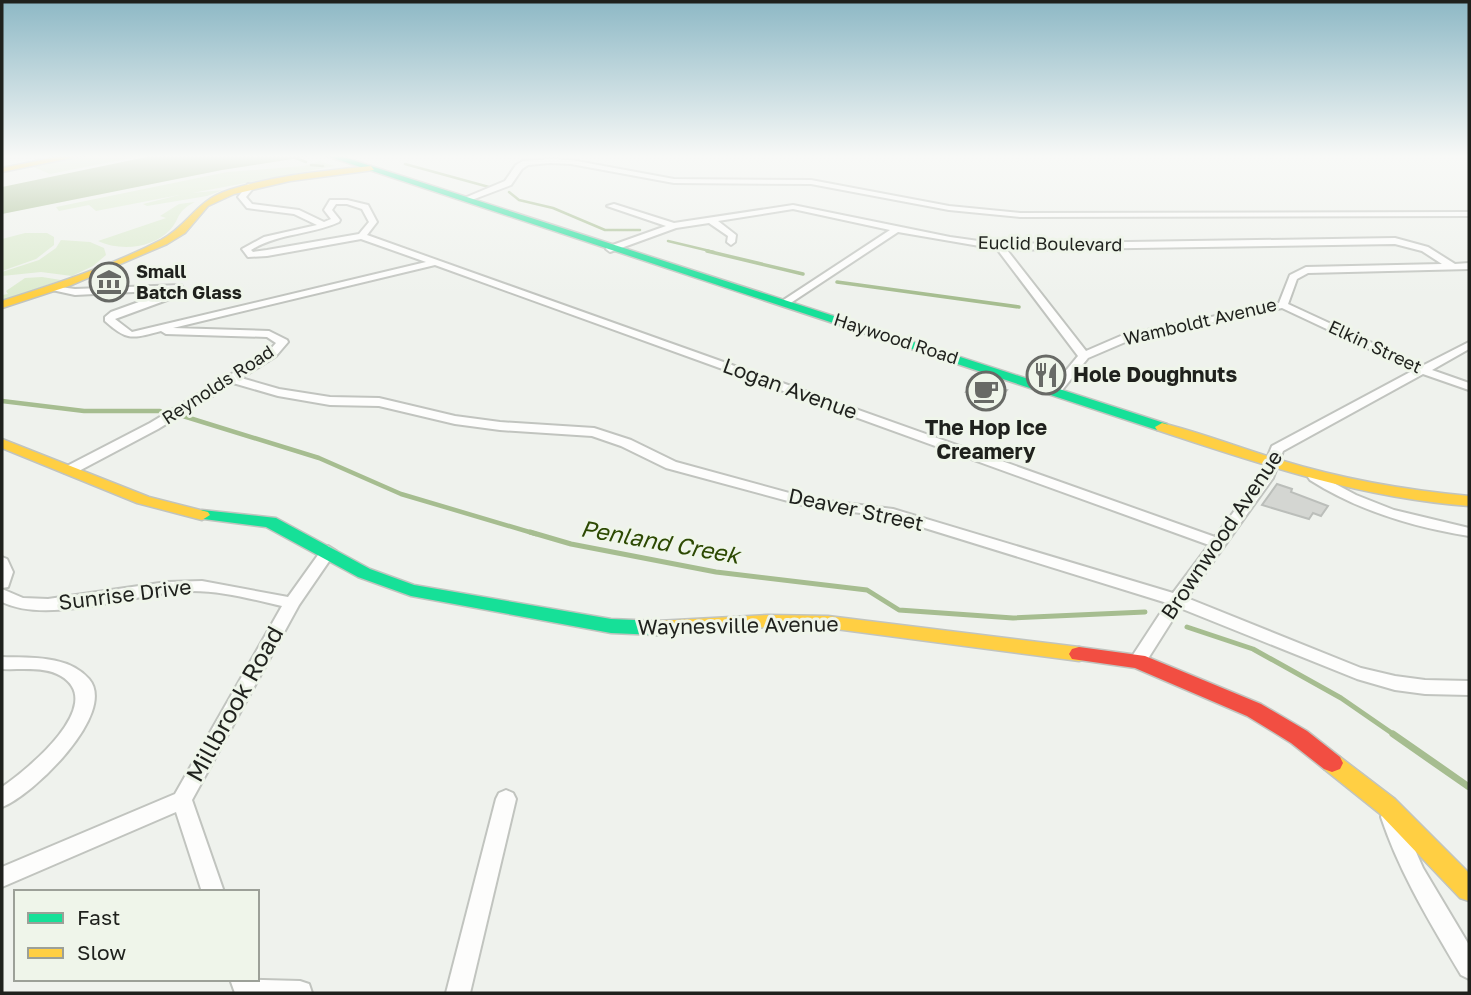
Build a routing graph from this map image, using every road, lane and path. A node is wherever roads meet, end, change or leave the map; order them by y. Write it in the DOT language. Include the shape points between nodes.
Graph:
graph roads {
  1 [pos="208,201"];
  2 [pos="246,201"];
  3 [pos="473,201"];
  4 [pos="913,201"];
  5 [pos="611,206"];
  6 [pos="1469,214"];
  7 [pos="709,219"];
  8 [pos="323,225"];
  9 [pos="674,226"];
  10 [pos="898,228"];
  11 [pos="362,236"];
  12 [pos="731,242"];
  13 [pos="1000,247"];
  14 [pos="610,249"];
  15 [pos="437,262"];
  16 [pos="1452,266"];
  17 [pos="1469,266"];
  18 [pos="55,288"];
  19 [pos="786,303"];
  20 [pos="1283,304"];
  21 [pos="2,305"];
  22 [pos="150,330"];
  23 [pos="1469,345"];
  24 [pos="1084,356"];
  25 [pos="1422,370"];
  26 [pos="232,379"];
  27 [pos="1469,387"];
  28 [pos="1055,391"];
  29 [pos="2,443"];
  30 [pos="1270,462"];
  31 [pos="70,470"];
  32 [pos="1315,477"];
  33 [pos="1469,501"];
  34 [pos="1469,532"];
  35 [pos="1217,542"];
  36 [pos="328,551"];
  37 [pos="2,562"];
  38 [pos="2,583"];
  39 [pos="2,594"];
  40 [pos="1177,600"];
  41 [pos="292,603"];
  42 [pos="1138,661"];
  43 [pos="2,663"];
  44 [pos="1469,688"];
  45 [pos="2,798"];
  46 [pos="506,799"];
  47 [pos="181,800"];
  48 [pos="1387,806"];
  49 [pos="2,877"];
  50 [pos="212,890"];
  51 [pos="1469,890"];
  52 [pos="1469,967"];
  53 [pos="243,981"];
  54 [pos="300,993"];
  55 [pos="458,993"];
  1 -- 18 [label="street" via="192,213 176,236"];
  2 -- 8 [label="street" via="296,212"];
  3 -- 14 [label="street, Haywood Road"];
  4 -- 6 [label="street" via="1020,215"];
  5 -- 9 [label="street"];
  7 -- 9 [label="street, Euclid Boulevard"];
  7 -- 10 [label="street, Euclid Boulevard" via="793,207"];
  7 -- 12 [label="street" via="732,235"];
  8 -- 11 [label="street" via="336,220 328,210 333,202 356,203 365,207 373,222"];
  8 -- 11 [label="street" via="246,249 259,254"];
  9 -- 14 [label="street, Euclid Boulevard"];
  10 -- 13 [label="street, Euclid Boulevard"];
  10 -- 19 [label="street"];
  11 -- 15 [label="street, Logan Avenue"];
  13 -- 16 [label="street, Euclid Boulevard" via="1387,240 1417,246"];
  13 -- 24 [label="street"];
  14 -- 19 [label="street, Haywood Road"];
  15 -- 22 [label="street"];
  15 -- 35 [label="street, Logan Avenue"];
  16 -- 17 [label="street, Wamboldt Avenue"];
  16 -- 20 [label="street, Wamboldt Avenue" via="1306,270 1293,277"];
  18 -- 21 [label="street"];
  18 -- 22 [label="street" via="89,292 178,287 172,295 109,318 131,335"];
  19 -- 28 [label="street, Haywood Road"];
  20 -- 24 [label="street, Wamboldt Avenue" via="1127,337"];
  20 -- 25 [label="street, Elkin Street"];
  22 -- 26 [label="street, Reynolds Road" via="270,334 283,342"];
  23 -- 25 [label="street, Brownwood Avenue"];
  24 -- 28 [label="street, Wamboldt Avenue"];
  25 -- 27 [label="street, Elkin Street"];
  25 -- 30 [label="street, Brownwood Avenue" via="1277,449"];
  26 -- 31 [label="street, Reynolds Road"];
  26 -- 40 [label="street, Deaver Street" via="278,392 330,401 379,402 478,423 594,432 671,465 810,503 888,512"];
  28 -- 30 [label="street, Haywood Road"];
  29 -- 31 [label="street, Waynesville Avenue"];
  30 -- 32 [label="street, Haywood Road"];
  30 -- 35 [label="street, Brownwood Avenue" via="1266,478"];
  31 -- 36 [label="street, Waynesville Avenue" via="144,500 195,514 270,522"];
  32 -- 33 [label="street, Haywood Road" via="1408,497"];
  32 -- 34 [label="street" via="1369,507"];
  35 -- 40 [label="street, Brownwood Avenue"];
  36 -- 41 [label="street, Millbrook Road"];
  36 -- 42 [label="street, Waynesville Avenue" via="364,573 411,590 611,626 828,622"];
  37 -- 38 [label="street"];
  39 -- 41 [label="street, Sunrise Drive" via="20,603 55,604 201,586"];
  40 -- 42 [label="street, Brownwood Avenue"];
  40 -- 44 [label="street, Deaver Street" via="1357,673 1415,686"];
  41 -- 47 [label="street, Millbrook Road"];
  42 -- 48 [label="street, Waynesville Avenue" via="1212,691 1288,730"];
  43 -- 45 [label="street" via="66,670 85,691 79,722 67,739 36,774"];
  46 -- 55 [label="street"];
  47 -- 49 [label="street, Millbrook Road"];
  47 -- 50 [label="street"];
  48 -- 51 [label="street, Waynesville Avenue"];
  48 -- 52 [label="street" via="1399,842"];
  53 -- 54 [label="street" via="246,990"];
}
